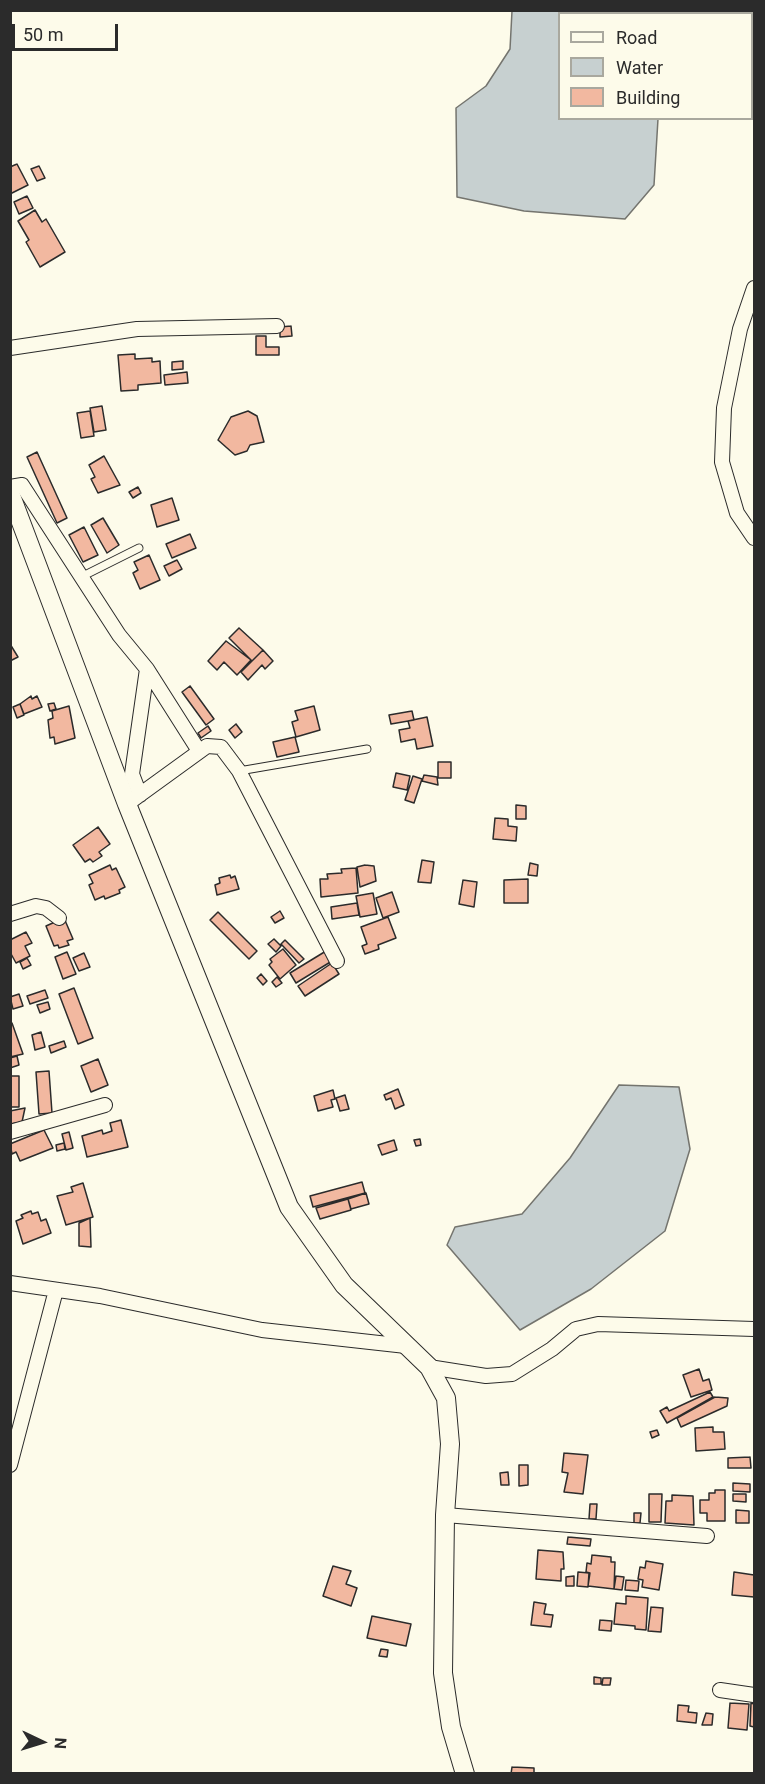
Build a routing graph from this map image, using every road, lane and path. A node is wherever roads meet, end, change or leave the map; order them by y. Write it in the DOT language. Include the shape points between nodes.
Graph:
graph roads {
  1 [pos="754,288"];
  2 [pos="277,326"];
  3 [pos="10,348"];
  4 [pos="10,487"];
  5 [pos="10,493"];
  6 [pos="754,538"];
  7 [pos="138,548"];
  8 [pos="81,577"];
  9 [pos="147,669"];
  10 [pos="367,749"];
  11 [pos="199,751"];
  12 [pos="239,771"];
  13 [pos="134,800"];
  14 [pos="10,914"];
  15 [pos="59,918"];
  16 [pos="337,961"];
  17 [pos="105,1105"];
  18 [pos="10,1132"];
  19 [pos="10,1283"];
  20 [pos="56,1290"];
  21 [pos="754,1329"];
  22 [pos="406,1346"];
  23 [pos="429,1367"];
  24 [pos="10,1465"];
  25 [pos="445,1515"];
  26 [pos="707,1536"];
  27 [pos="720,1690"];
  28 [pos="754,1695"];
  29 [pos="465,1773"];
  1 -- 6 [label="street" via="740,329 724,408 722,462 737,513"];
  2 -- 3 [label="street" via="138,329"];
  4 -- 8 [label="street" via="22,485"];
  5 -- 13 [label="street"];
  7 -- 8 [label="lane"];
  8 -- 9 [label="street"];
  9 -- 11 [label="street"];
  9 -- 13 [label="street" via="132,774"];
  10 -- 12 [label="lane"];
  11 -- 12 [label="street" via="207,746 221,747"];
  11 -- 13 [label="street"];
  12 -- 16 [label="street"];
  13 -- 22 [label="street" via="289,1207 344,1285"];
  14 -- 15 [label="street" via="36,906"];
  17 -- 18 [label="street"];
  19 -- 20 [label="street"];
  20 -- 22 [label="street" via="262,1330"];
  20 -- 24 [label="street"];
  21 -- 23 [label="street" via="598,1324 576,1329 512,1374 486,1376"];
  22 -- 23 [label="street"];
  23 -- 25 [label="street" via="446,1398 450,1444"];
  25 -- 26 [label="street"];
  25 -- 29 [label="street" via="443,1673 451,1726"];
  27 -- 28 [label="street"];
}
